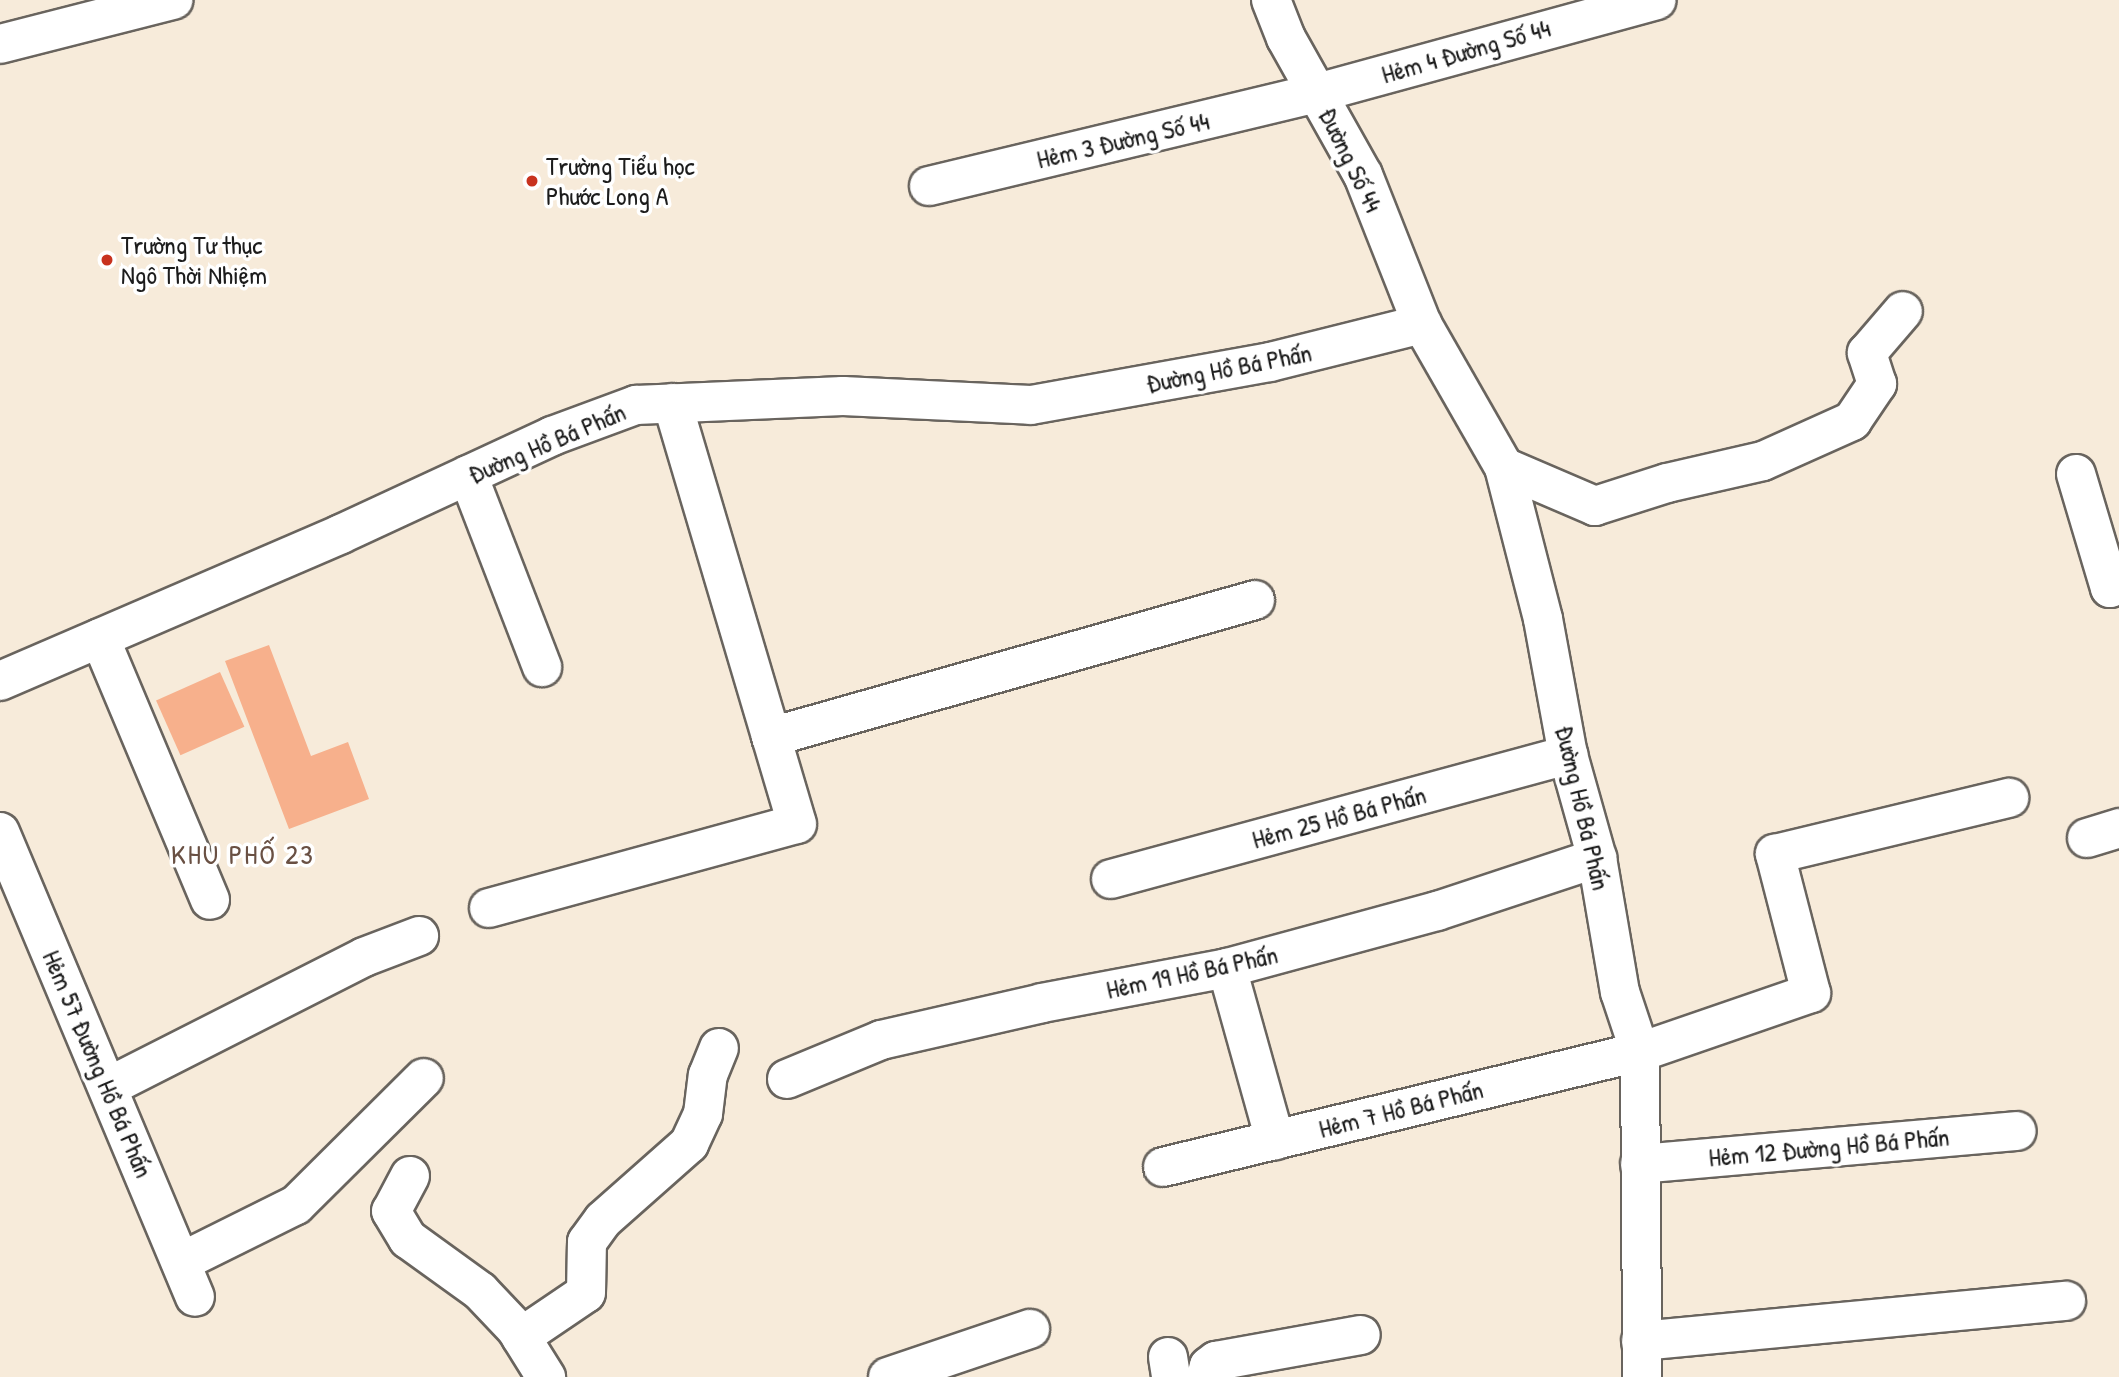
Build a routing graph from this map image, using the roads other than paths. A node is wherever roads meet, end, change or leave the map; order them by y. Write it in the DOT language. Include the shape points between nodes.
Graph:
graph roads {
  1 [pos="173,0"];
  2 [pos="1271,0"];
  3 [pos="1656,0"];
  4 [pos="0,44"];
  5 [pos="1317,93"];
  6 [pos="929,186"];
  7 [pos="1903,311"];
  8 [pos="1422,324"];
  9 [pos="672,403"];
  10 [pos="1504,467"];
  11 [pos="2076,474"];
  12 [pos="468,475"];
  13 [pos="2119,585"];
  14 [pos="1255,600"];
  15 [pos="100,638"];
  16 [pos="542,667"];
  17 [pos="0,681"];
  18 [pos="771,737"];
  19 [pos="1568,755"];
  20 [pos="2009,798"];
  21 [pos="0,832"];
  22 [pos="1597,858"];
  23 [pos="1111,879"];
  24 [pos="209,900"];
  25 [pos="489,908"];
  26 [pos="419,936"];
  27 [pos="1227,968"];
  28 [pos="719,1048"];
  29 [pos="1640,1052"];
  30 [pos="424,1078"];
  31 [pos="787,1079"];
  32 [pos="108,1087"];
  33 [pos="2017,1131"];
  34 [pos="1275,1140"];
  35 [pos="1640,1164"];
  36 [pos="1163,1167"];
  37 [pos="410,1176"];
  38 [pos="181,1262"];
  39 [pos="195,1297"];
  40 [pos="2066,1301"];
  41 [pos="1030,1329"];
  42 [pos="1361,1335"];
  43 [pos="521,1337"];
  44 [pos="1642,1359"];
  45 [pos="546,1377"];
  46 [pos="888,1377"];
  47 [pos="1206,1377"];
  1 -- 4 [label="street"];
  2 -- 5 [label="street, Đường Số 44"];
  3 -- 5 [label="street, Hẻm 4 Đường Số 44"];
  5 -- 6 [label="street, Hẻm 3 Đường Số 44"];
  5 -- 8 [label="street, Đường Số 44" via="1363,175"];
  7 -- 10 [label="street" via="1867,352 1877,384 1852,421 1763,461 1667,483 1595,506"];
  8 -- 9 [label="street, Đường Hồ Bá Phấn" via="1270,362 1031,405 843,396"];
  8 -- 10 [label="street, Đường Hồ Bá Phấn"];
  9 -- 12 [label="street, Đường Hồ Bá Phấn" via="636,405 552,436"];
  9 -- 18 [label="street"];
  10 -- 19 [label="street, Đường Hồ Bá Phấn" via="1543,619"];
  11 -- 13 [label="street" via="2110,589"];
  12 -- 15 [label="street, Đường Hồ Bá Phấn"];
  12 -- 16 [label="street"];
  14 -- 18 [label="street"];
  15 -- 17 [label="street, Đường Hồ Bá Phấn"];
  15 -- 24 [label="street"];
  18 -- 25 [label="street" via="797,824"];
  19 -- 22 [label="street, Đường Hồ Bá Phấn"];
  19 -- 23 [label="street, Hẻm 25 Hồ Bá Phấn"];
  20 -- 29 [label="street, Hẻm 7 Hồ Bá Phấn" via="1775,854 1811,993"];
  21 -- 32 [label="street, Hẻm 57 Đường Hồ Bá Phấn"];
  22 -- 27 [label="street, Hẻm 19 Hồ Bá Phấn" via="1437,911"];
  22 -- 29 [label="street, Đường Hồ Bá Phấn" via="1620,992"];
  26 -- 32 [label="street" via="364,957"];
  27 -- 31 [label="street, Hẻm 19 Hồ Bá Phấn" via="881,1040"];
  27 -- 34 [label="street"];
  28 -- 43 [label="street" via="708,1075 703,1114 689,1144 603,1220 587,1242 586,1293"];
  29 -- 34 [label="street, Hẻm 7 Hồ Bá Phấn"];
  29 -- 35 [label="street, Đường Hồ Bá Phấn"];
  30 -- 38 [label="street" via="296,1205"];
  32 -- 38 [label="street, Hẻm 57 Đường Hồ Bá Phấn"];
  33 -- 35 [label="street, Hẻm 12 Đường Hồ Bá Phấn"];
  34 -- 36 [label="street, Hẻm 7 Hồ Bá Phấn"];
  35 -- 44 [label="street, Đường Hồ Bá Phấn"];
  37 -- 43 [label="street" via="391,1211 408,1239 480,1291"];
  38 -- 39 [label="street, Hẻm 57 Đường Hồ Bá Phấn"];
  40 -- 44 [label="street"];
  41 -- 46 [label="street"];
  42 -- 47 [label="street" via="1216,1362 1209,1366"];
  43 -- 45 [label="street"];
}
